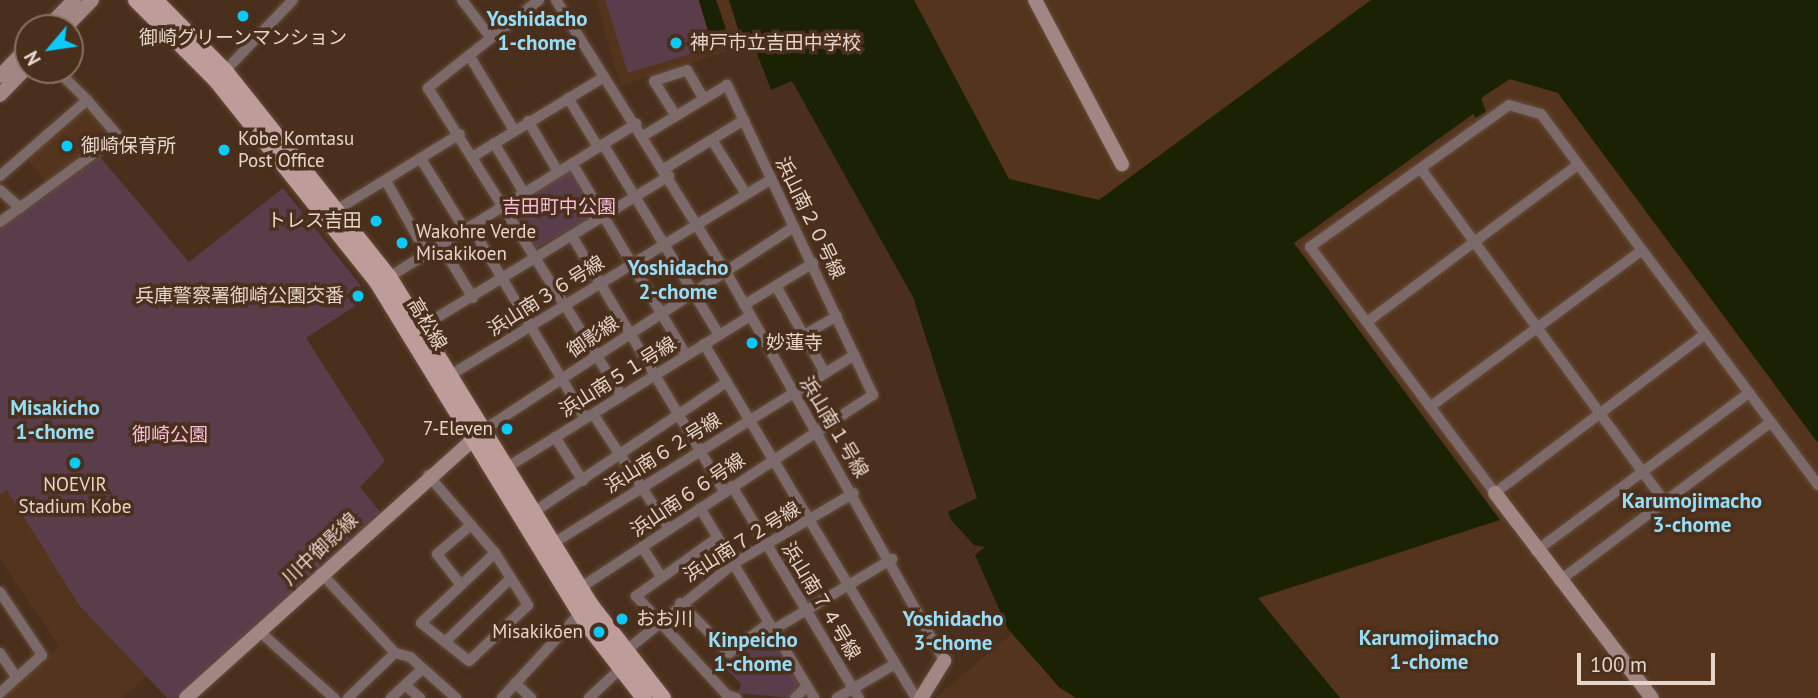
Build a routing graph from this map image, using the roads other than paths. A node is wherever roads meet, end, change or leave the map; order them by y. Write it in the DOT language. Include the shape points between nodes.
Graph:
graph roads {
  1 [pos="74,0"];
  2 [pos="92,0"];
  3 [pos="136,0"];
  4 [pos="155,0"];
  5 [pos="293,0"];
  6 [pos="462,0"];
  7 [pos="539,0"];
  8 [pos="556,0"];
  9 [pos="1035,0"];
  10 [pos="60,14"];
  11 [pos="78,14"];
  12 [pos="491,38"];
  13 [pos="469,55"];
  14 [pos="221,76"];
  15 [pos="604,76"];
  16 [pos="14,80"];
  17 [pos="71,84"];
  18 [pos="0,95"];
  19 [pos="568,98"];
  20 [pos="704,99"];
  21 [pos="87,100"];
  22 [pos="676,116"];
  23 [pos="744,120"];
  24 [pos="528,121"];
  25 [pos="635,124"];
  26 [pos="514,130"];
  27 [pos="460,134"];
  28 [pos="643,136"];
  29 [pos="712,139"];
  30 [pos="494,143"];
  31 [pos="601,146"];
  32 [pos="474,156"];
  33 [pos="421,159"];
  34 [pos="572,163"];
  35 [pos="1122,164"];
  36 [pos="1578,165"];
  37 [pos="1421,169"];
  38 [pos="558,172"];
  39 [pos="666,173"];
  40 [pos="0,176"];
  41 [pos="772,179"];
  42 [pos="386,181"];
  43 [pos="0,190"];
  44 [pos="524,193"];
  45 [pos="746,194"];
  46 [pos="635,197"];
  47 [pos="505,205"];
  48 [pos="20,208"];
  49 [pos="338,209"];
  50 [pos="604,217"];
  51 [pos="0,222"];
  52 [pos="697,224"];
  53 [pos="794,227"];
  54 [pos="468,228"];
  55 [pos="572,236"];
  56 [pos="1475,243"];
  57 [pos="441,245"];
  58 [pos="663,245"];
  59 [pos="1642,250"];
  60 [pos="427,254"];
  61 [pos="537,258"];
  62 [pos="813,263"];
  63 [pos="632,264"];
  64 [pos="724,271"];
  65 [pos="389,277"];
  66 [pos="503,279"];
  67 [pos="600,284"];
  68 [pos="776,285"];
  69 [pos="693,292"];
  70 [pos="473,298"];
  71 [pos="565,305"];
  72 [pos="744,305"];
  73 [pos="660,313"];
  74 [pos="750,316"];
  75 [pos="837,316"];
  76 [pos="1367,322"];
  77 [pos="532,326"];
  78 [pos="420,328"];
  79 [pos="1538,328"];
  80 [pos="630,333"];
  81 [pos="1705,334"];
  82 [pos="719,335"];
  83 [pos="804,335"];
  84 [pos="704,344"];
  85 [pos="686,355"];
  86 [pos="855,355"];
  87 [pos="597,356"];
  88 [pos="825,373"];
  89 [pos="655,375"];
  90 [pos="449,376"];
  91 [pos="563,378"];
  92 [pos="727,382"];
  93 [pos="792,393"];
  94 [pos="1749,393"];
  95 [pos="622,396"];
  96 [pos="1430,407"];
  97 [pos="677,412"];
  98 [pos="1601,414"];
  99 [pos="589,416"];
  100 [pos="749,420"];
  101 [pos="1771,422"];
  102 [pos="816,430"];
  103 [pos="476,435"];
  104 [pos="555,437"];
  105 [pos="700,451"];
  106 [pos="618,452"];
  107 [pos="772,458"];
  108 [pos="506,468"];
  109 [pos="1643,471"];
  110 [pos="428,475"];
  111 [pos="583,481"];
  112 [pos="1818,485"];
  113 [pos="642,488"];
  114 [pos="728,489"];
  115 [pos="853,493"];
  116 [pos="1494,493"];
  117 [pos="1665,502"];
  118 [pos="699,508"];
  119 [pos="534,512"];
  120 [pos="810,520"];
  121 [pos="471,525"];
  122 [pos="669,529"];
  123 [pos="717,538"];
  124 [pos="552,544"];
  125 [pos="767,544"];
  126 [pos="642,547"];
  127 [pos="1536,551"];
  128 [pos="495,553"];
  129 [pos="892,559"];
  130 [pos="733,564"];
  131 [pos="321,573"];
  132 [pos="661,576"];
  133 [pos="511,578"];
  134 [pos="1559,582"];
  135 [pos="461,585"];
  136 [pos="849,586"];
  137 [pos="580,588"];
  138 [pos="0,593"];
  139 [pos="680,603"];
  140 [pos="585,608"];
  141 [pos="807,610"];
  142 [pos="655,623"];
  143 [pos="771,627"];
  144 [pos="259,631"];
  145 [pos="445,642"];
  146 [pos="0,653"];
  147 [pos="395,653"];
  148 [pos="623,653"];
  149 [pos="944,661"];
  150 [pos="895,664"];
  151 [pos="422,669"];
  152 [pos="618,671"];
  153 [pos="18,678"];
  154 [pos="515,683"];
  155 [pos="405,685"];
  156 [pos="807,686"];
  157 [pos="1,690"];
  158 [pos="856,693"];
  159 [pos="636,695"];
  160 [pos="186,698"];
  161 [pos="334,698"];
  162 [pos="348,698"];
  163 [pos="391,698"];
  164 [pos="420,698"];
  165 [pos="456,698"];
  166 [pos="502,698"];
  167 [pos="531,698"];
  168 [pos="589,698"];
  169 [pos="663,698"];
  170 [pos="737,698"];
  171 [pos="795,698"];
  172 [pos="814,698"];
  173 [pos="837,698"];
  174 [pos="919,698"];
  175 [pos="1652,698"];
  1 -- 10 [label="street"];
  2 -- 11 [label="street"];
  3 -- 14 [label="main road, 高松線"];
  4 -- 14 [label="main road, 高松線"];
  5 -- 14 [label="street"];
  6 -- 12 [label="street"];
  7 -- 12 [label="street"];
  8 -- 15 [label="street, 浜山南１号線"];
  9 -- 35 [label="street"];
  12 -- 13 [label="street"];
  13 -- 26 [label="street"];
  13 -- 27 [label="street" via="428,88"];
  14 -- 49 [label="main road, 高松線"];
  14 -- 103 [label="main road, 高松線" via="377,282"];
  15 -- 19 [label="street"];
  15 -- 25 [label="street, 浜山南１号線"];
  16 -- 18 [label="street"];
  17 -- 21 [label="street"];
  19 -- 24 [label="street"];
  19 -- 31 [label="street"];
  20 -- 22 [label="street, 浜山南２０号線"];
  20 -- 22 [label="street" via="687,70 654,81"];
  20 -- 23 [label="street, 浜山南２０号線" via="727,85"];
  21 -- 40 [label="street"];
  21 -- 48 [label="street" via="118,136"];
  22 -- 28 [label="street, 浜山南２０号線"];
  23 -- 29 [label="street"];
  23 -- 41 [label="street, 浜山南２０号線"];
  24 -- 26 [label="street"];
  24 -- 38 [label="street"];
  25 -- 28 [label="street, 浜山南１号線"];
  25 -- 31 [label="street"];
  26 -- 30 [label="street"];
  27 -- 32 [label="street"];
  27 -- 33 [label="street"];
  28 -- 39 [label="street, 浜山南１号線"];
  29 -- 39 [label="street"];
  29 -- 45 [label="street"];
  30 -- 32 [label="street"];
  30 -- 44 [label="street"];
  31 -- 34 [label="street"];
  31 -- 46 [label="street"];
  32 -- 47 [label="street"];
  33 -- 42 [label="street"];
  33 -- 54 [label="street"];
  34 -- 38 [label="street"];
  34 -- 50 [label="street"];
  36 -- 37 [label="street" via="1541,114 1509,105"];
  36 -- 56 [label="street"];
  36 -- 59 [label="street"];
  37 -- 56 [label="street"];
  37 -- 76 [label="street" via="1310,247"];
  38 -- 44 [label="street"];
  39 -- 46 [label="street"];
  39 -- 52 [label="street, 浜山南１号線"];
  41 -- 45 [label="street, 浜山南３６号線"];
  41 -- 53 [label="street, 浜山南２０号線"];
  42 -- 49 [label="street"];
  42 -- 60 [label="street"];
  43 -- 48 [label="street"];
  44 -- 47 [label="street"];
  45 -- 52 [label="street, 浜山南３６号線"];
  46 -- 50 [label="street"];
  46 -- 58 [label="street"];
  47 -- 54 [label="street"];
  47 -- 61 [label="street"];
  48 -- 51 [label="street"];
  49 -- 65 [label="main road, 高松線"];
  50 -- 55 [label="street"];
  50 -- 63 [label="street"];
  52 -- 58 [label="street, 浜山南３６号線"];
  52 -- 64 [label="street, 浜山南１号線"];
  53 -- 62 [label="street, 浜山南２０号線"];
  53 -- 64 [label="street, 御影線"];
  54 -- 57 [label="street"];
  54 -- 66 [label="street"];
  55 -- 61 [label="street"];
  55 -- 67 [label="street, 浜山南７４号線"];
  56 -- 76 [label="street"];
  56 -- 79 [label="street"];
  57 -- 60 [label="street"];
  57 -- 70 [label="street"];
  58 -- 63 [label="street, 浜山南３６号線"];
  58 -- 69 [label="street"];
  59 -- 79 [label="street"];
  59 -- 81 [label="street"];
  60 -- 65 [label="street"];
  61 -- 66 [label="street"];
  61 -- 71 [label="street"];
  62 -- 68 [label="street"];
  62 -- 75 [label="street, 浜山南２０号線"];
  63 -- 67 [label="street, 浜山南３６号線"];
  63 -- 73 [label="street"];
  64 -- 69 [label="street, 御影線"];
  64 -- 72 [label="street, 浜山南１号線"];
  65 -- 78 [label="main road, 高松線"];
  66 -- 70 [label="street"];
  66 -- 77 [label="street"];
  67 -- 71 [label="street, 浜山南３６号線"];
  67 -- 80 [label="street, 浜山南７４号線"];
  68 -- 72 [label="street"];
  68 -- 83 [label="street"];
  69 -- 73 [label="street, 御影線"];
  69 -- 82 [label="street"];
  70 -- 78 [label="street"];
  71 -- 77 [label="street, 浜山南３６号線"];
  71 -- 87 [label="street"];
  72 -- 74 [label="street, 浜山南１号線"];
  73 -- 80 [label="street, 御影線"];
  73 -- 85 [label="street"];
  74 -- 82 [label="street, 浜山南５１号線"];
  74 -- 93 [label="street, 浜山南１号線"];
  75 -- 83 [label="street"];
  75 -- 86 [label="street, 浜山南２０号線"];
  76 -- 96 [label="street"];
  77 -- 90 [label="street, 浜山南３６号線"];
  77 -- 91 [label="street"];
  78 -- 90 [label="main road, 高松線"];
  79 -- 96 [label="street"];
  79 -- 98 [label="street"];
  80 -- 87 [label="street, 御影線"];
  80 -- 89 [label="street, 浜山南７４号線"];
  81 -- 94 [label="street"];
  81 -- 98 [label="street"];
  82 -- 84 [label="street, 浜山南５１号線"];
  83 -- 88 [label="street"];
  84 -- 85 [label="street, 浜山南５１号線"];
  84 -- 92 [label="street"];
  85 -- 89 [label="street, 浜山南５１号線"];
  86 -- 88 [label="street, 浜山南６２号線"];
  86 -- 102 [label="street, 浜山南２０号線" via="873,395"];
  87 -- 91 [label="street, 御影線"];
  87 -- 95 [label="street"];
  88 -- 93 [label="street, 浜山南６２号線"];
  89 -- 95 [label="street, 浜山南５１号線"];
  89 -- 97 [label="street, 浜山南７４号線"];
  90 -- 103 [label="main road, 高松線"];
  91 -- 99 [label="street"];
  91 -- 103 [label="street, 御影線"];
  92 -- 97 [label="street"];
  92 -- 100 [label="street"];
  93 -- 100 [label="street, 浜山南６２号線"];
  93 -- 102 [label="street, 浜山南１号線"];
  94 -- 101 [label="street"];
  94 -- 109 [label="street"];
  95 -- 99 [label="street, 浜山南５１号線"];
  96 -- 116 [label="street"];
  97 -- 105 [label="street, 浜山南７４号線"];
  97 -- 106 [label="street"];
  98 -- 109 [label="street"];
  98 -- 116 [label="street"];
  99 -- 104 [label="street, 浜山南５１号線"];
  99 -- 106 [label="street"];
  100 -- 105 [label="street, 浜山南６２号線"];
  100 -- 107 [label="street"];
  101 -- 112 [label="street"];
  101 -- 117 [label="street"];
  102 -- 107 [label="street, 浜山南６６号線"];
  102 -- 115 [label="street, 浜山南１号線"];
  103 -- 108 [label="main road, 高松線"];
  103 -- 110 [label="street, 川中御影線"];
  103 -- 140 [label="main road, 高松線"];
  104 -- 108 [label="street, 浜山南５１号線"];
  104 -- 111 [label="street"];
  105 -- 113 [label="street, 浜山南６２号線"];
  105 -- 114 [label="street, 浜山南７４号線"];
  106 -- 111 [label="street"];
  106 -- 113 [label="street"];
  107 -- 114 [label="street, 浜山南６６号線"];
  107 -- 120 [label="street"];
  108 -- 119 [label="main road, 高松線"];
  109 -- 117 [label="street"];
  109 -- 127 [label="street"];
  110 -- 121 [label="street"];
  110 -- 131 [label="street, 川中御影線"];
  111 -- 119 [label="street"];
  113 -- 122 [label="street"];
  113 -- 124 [label="street, 浜山南６２号線"];
  114 -- 118 [label="street, 浜山南６６号線"];
  114 -- 125 [label="street, 浜山南７４号線"];
  115 -- 120 [label="street, 浜山南７２号線"];
  115 -- 129 [label="street, 浜山南１号線"];
  116 -- 127 [label="street"];
  117 -- 134 [label="street"];
  118 -- 122 [label="street, 浜山南６６号線"];
  118 -- 123 [label="street"];
  119 -- 124 [label="main road, 高松線"];
  120 -- 125 [label="street, 浜山南７２号線"];
  120 -- 136 [label="street"];
  121 -- 128 [label="street"];
  121 -- 135 [label="street" via="437,554"];
  122 -- 126 [label="street, 浜山南６６号線"];
  123 -- 130 [label="street"];
  123 -- 132 [label="street"];
  124 -- 137 [label="main road, 高松線"];
  125 -- 130 [label="street, 浜山南７２号線"];
  125 -- 141 [label="street, 浜山南７４号線"];
  126 -- 132 [label="street"];
  126 -- 137 [label="street, 浜山南６６号線"];
  127 -- 134 [label="street"];
  128 -- 133 [label="street"];
  128 -- 135 [label="street"];
  129 -- 136 [label="street"];
  129 -- 149 [label="street, 浜山南１号線"];
  130 -- 139 [label="street, 浜山南７２号線"];
  130 -- 143 [label="street"];
  131 -- 144 [label="street, 川中御影線"];
  131 -- 147 [label="street"];
  132 -- 142 [label="street" via="636,592"];
  133 -- 145 [label="street"];
  133 -- 145 [label="street" via="528,605 469,662"];
  134 -- 175 [label="street"];
  135 -- 145 [label="street" via="421,623"];
  136 -- 141 [label="street"];
  136 -- 150 [label="street"];
  137 -- 140 [label="main road, 高松線"];
  138 -- 153 [label="street" via="43,655"];
  139 -- 142 [label="street, 浜山南７２号線"];
  139 -- 143 [label="street" via="729,653"];
  140 -- 148 [label="main road, 高松線"];
  140 -- 152 [label="main road, 高松線"];
  140 -- 154 [label="street"];
  141 -- 143 [label="street"];
  141 -- 158 [label="street, 浜山南７４号線"];
  142 -- 148 [label="street, 浜山南７２号線"];
  142 -- 170 [label="street"];
  143 -- 156 [label="street"];
  144 -- 160 [label="street, 川中御影線"];
  144 -- 161 [label="street"];
  146 -- 153 [label="street"];
  147 -- 151 [label="street"];
  147 -- 162 [label="street"];
  148 -- 169 [label="main road, 高松線"];
  149 -- 174 [label="street"];
  150 -- 158 [label="street"];
  150 -- 174 [label="street"];
  151 -- 155 [label="street"];
  151 -- 165 [label="street"];
  152 -- 159 [label="main road, 高松線"];
  152 -- 168 [label="street"];
  153 -- 157 [label="street"];
  154 -- 166 [label="street"];
  154 -- 167 [label="street"];
  155 -- 163 [label="street"];
  155 -- 164 [label="street"];
  156 -- 171 [label="street"];
  156 -- 172 [label="street"];
  158 -- 173 [label="street"];
}
